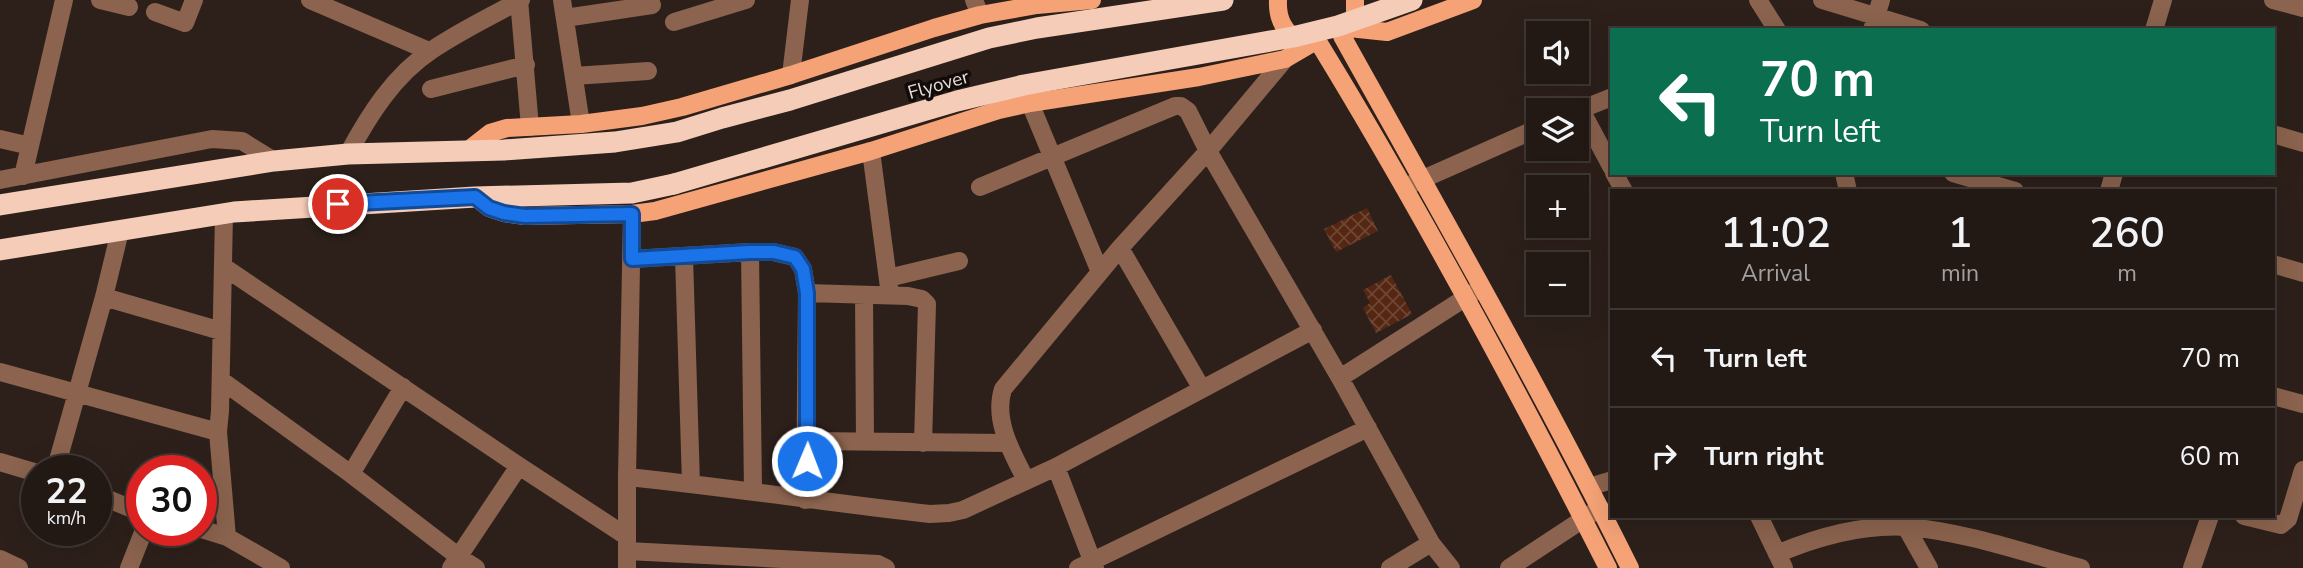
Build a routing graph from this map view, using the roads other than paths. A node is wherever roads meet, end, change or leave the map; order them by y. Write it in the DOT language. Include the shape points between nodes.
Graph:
graph roads {
  1 [pos="64,0"];
  2 [pos="100,0"];
  3 [pos="194,0"];
  4 [pos="310,0"];
  5 [pos="520,0"];
  6 [pos="562,0"];
  7 [pos="746,0"];
  8 [pos="800,0"];
  9 [pos="1092,0"];
  10 [pos="1223,0"];
  11 [pos="1278,0"];
  12 [pos="1355,0"];
  13 [pos="1412,0"];
  14 [pos="1473,0"];
  15 [pos="1758,0"];
  16 [pos="1822,0"];
  17 [pos="2163,0"];
  18 [pos="2273,0"];
  19 [pos="652,5"];
  20 [pos="129,7"];
  21 [pos="977,8"];
  22 [pos="2303,9"];
  23 [pos="155,12"];
  24 [pos="1877,15"];
  25 [pos="565,18"];
  26 [pos="674,22"];
  27 [pos="1776,28"];
  28 [pos="1915,28"];
  29 [pos="2155,28"];
  30 [pos="1346,32"];
  31 [pos="1315,45"];
  32 [pos="429,51"];
  33 [pos="1285,59"];
  34 [pos="526,65"];
  35 [pos="648,71"];
  36 [pos="791,75"];
  37 [pos="574,76"];
  38 [pos="431,89"];
  39 [pos="1610,98"];
  40 [pos="1030,103"];
  41 [pos="1589,107"];
  42 [pos="581,124"];
  43 [pos="530,127"];
  44 [pos="1589,128"];
  45 [pos="1526,133"];
  46 [pos="2275,135"];
  47 [pos="0,139"];
  48 [pos="2303,143"];
  49 [pos="30,146"];
  50 [pos="467,151"];
  51 [pos="871,151"];
  52 [pos="1208,151"];
  53 [pos="348,154"];
  54 [pos="1052,156"];
  55 [pos="274,161"];
  56 [pos="1610,165"];
  57 [pos="1960,175"];
  58 [pos="23,176"];
  59 [pos="0,180"];
  60 [pos="1422,180"];
  61 [pos="980,187"];
  62 [pos="1405,187"];
  63 [pos="2008,189"];
  64 [pos="475,197"];
  65 [pos="0,205"];
  66 [pos="224,214"];
  67 [pos="632,214"];
  68 [pos="120,231"];
  69 [pos="1120,248"];
  70 [pos="0,250"];
  71 [pos="750,252"];
  72 [pos="684,256"];
  73 [pos="632,259"];
  74 [pos="959,261"];
  75 [pos="2275,265"];
  76 [pos="224,267"];
  77 [pos="1100,272"];
  78 [pos="2303,273"];
  79 [pos="889,286"];
  80 [pos="1482,287"];
  81 [pos="807,293"];
  82 [pos="864,295"];
  83 [pos="1465,296"];
  84 [pos="104,297"];
  85 [pos="1313,330"];
  86 [pos="221,331"];
  87 [pos="0,372"];
  88 [pos="1340,378"];
  89 [pos="221,380"];
  90 [pos="403,387"];
  91 [pos="1202,389"];
  92 [pos="77,394"];
  93 [pos="2275,397"];
  94 [pos="2303,404"];
  95 [pos="1368,428"];
  96 [pos="218,432"];
  97 [pos="807,442"];
  98 [pos="865,442"];
  99 [pos="923,443"];
  100 [pos="1007,443"];
  101 [pos="60,455"];
  102 [pos="0,462"];
  103 [pos="519,466"];
  104 [pos="1056,467"];
  105 [pos="21,468"];
  106 [pos="2303,470"];
  107 [pos="351,474"];
  108 [pos="626,477"];
  109 [pos="1026,480"];
  110 [pos="1610,481"];
  111 [pos="691,484"];
  112 [pos="1589,487"];
  113 [pos="752,491"];
  114 [pos="805,500"];
  115 [pos="1600,508"];
  116 [pos="1760,518"];
  117 [pos="2209,518"];
  118 [pos="2252,518"];
  119 [pos="1583,519"];
  120 [pos="1906,527"];
  121 [pos="217,534"];
  122 [pos="227,537"];
  123 [pos="1431,543"];
  124 [pos="138,546"];
  125 [pos="627,552"];
  126 [pos="0,559"];
  127 [pos="1781,561"];
  128 [pos="455,563"];
  129 [pos="1088,566"];
  130 [pos="19,568"];
  131 [pos="129,568"];
  132 [pos="281,568"];
  133 [pos="476,568"];
  134 [pos="886,568"];
  135 [pos="1390,568"];
  136 [pos="1451,568"];
  137 [pos="1509,568"];
  138 [pos="1608,568"];
  139 [pos="1630,568"];
  140 [pos="1930,568"];
  141 [pos="2081,568"];
  142 [pos="2193,568"];
  1 -- 49 [label="street"];
  2 -- 20 [label="street"];
  3 -- 23 [label="street" via="185,23"];
  4 -- 32 [label="street"];
  5 -- 32 [label="street"];
  5 -- 34 [label="street"];
  6 -- 25 [label="street"];
  7 -- 26 [label="street"];
  8 -- 36 [label="street"];
  9 -- 21 [label="main road"];
  10 -- 50 [label="highway, Flyover" via="989,38 677,132 615,142"];
  11 -- 31 [label="main road" via="1281,24 1298,41"];
  12 -- 30 [label="main road"];
  13 -- 64 [label="highway, Flyover, bridge" via="1293,37 971,97 632,193"];
  14 -- 30 [label="main road" via="1387,32"];
  15 -- 27 [label="street"];
  16 -- 24 [label="street"];
  17 -- 29 [label="street"];
  18 -- 22 [label="street"];
  19 -- 25 [label="street"];
  21 -- 36 [label="main road"];
  24 -- 28 [label="street"];
  25 -- 37 [label="street"];
  30 -- 31 [label="main road"];
  30 -- 60 [label="main road"];
  31 -- 33 [label="main road"];
  31 -- 62 [label="main road"];
  32 -- 53 [label="street" via="383,96"];
  33 -- 40 [label="main road"];
  33 -- 52 [label="street"];
  34 -- 38 [label="street"];
  34 -- 43 [label="street"];
  35 -- 37 [label="street"];
  36 -- 42 [label="main road" via="682,107"];
  37 -- 42 [label="street"];
  39 -- 41 [label="street"];
  40 -- 51 [label="main road"];
  40 -- 54 [label="street"];
  42 -- 43 [label="main road"];
  43 -- 50 [label="main road" via="489,133"];
  44 -- 56 [label="street"];
  45 -- 60 [label="street"];
  46 -- 48 [label="street"];
  47 -- 49 [label="street"];
  49 -- 58 [label="street"];
  50 -- 53 [label="highway, Flyover"];
  51 -- 67 [label="main road" via="680,205"];
  51 -- 79 [label="street"];
  52 -- 54 [label="street" via="1188,111 1175,106"];
  52 -- 69 [label="street"];
  52 -- 85 [label="street"];
  53 -- 55 [label="highway, Flyover"];
  54 -- 61 [label="street"];
  54 -- 77 [label="street"];
  55 -- 58 [label="street" via="242,141 212,139"];
  55 -- 65 [label="highway, Flyover"];
  57 -- 63 [label="street"];
  58 -- 59 [label="street"];
  60 -- 62 [label="street"];
  60 -- 80 [label="main road"];
  62 -- 83 [label="main road"];
  64 -- 66 [label="highway, Flyover"];
  64 -- 67 [label="main road" via="489,208 525,216"];
  66 -- 68 [label="highway, Flyover"];
  66 -- 76 [label="street"];
  67 -- 73 [label="street"];
  68 -- 70 [label="highway, Flyover"];
  68 -- 84 [label="street"];
  69 -- 77 [label="street"];
  69 -- 91 [label="street"];
  71 -- 72 [label="street"];
  71 -- 81 [label="street" via="795,257 803,269"];
  71 -- 113 [label="street"];
  72 -- 73 [label="street"];
  72 -- 111 [label="street"];
  73 -- 108 [label="street"];
  74 -- 79 [label="street"];
  75 -- 78 [label="street"];
  76 -- 86 [label="street"];
  76 -- 90 [label="street"];
  77 -- 100 [label="street" via="1003,389 1000,408"];
  79 -- 82 [label="street"];
  79 -- 99 [label="street" via="927,304"];
  80 -- 83 [label="street"];
  80 -- 112 [label="main road"];
  81 -- 82 [label="street"];
  81 -- 97 [label="street"];
  82 -- 98 [label="street"];
  83 -- 88 [label="street"];
  83 -- 119 [label="main road"];
  84 -- 86 [label="street"];
  84 -- 92 [label="street"];
  85 -- 88 [label="street"];
  85 -- 91 [label="street"];
  86 -- 89 [label="street"];
  87 -- 92 [label="street"];
  88 -- 95 [label="street"];
  89 -- 96 [label="street"];
  89 -- 107 [label="street"];
  90 -- 103 [label="street"];
  90 -- 107 [label="street"];
  91 -- 104 [label="street"];
  92 -- 96 [label="street"];
  92 -- 101 [label="street"];
  93 -- 94 [label="street"];
  95 -- 123 [label="street"];
  95 -- 129 [label="street"];
  96 -- 122 [label="street"];
  97 -- 98 [label="street"];
  97 -- 114 [label="street"];
  98 -- 99 [label="street"];
  99 -- 100 [label="street"];
  100 -- 109 [label="street"];
  102 -- 105 [label="street"];
  103 -- 125 [label="street"];
  103 -- 128 [label="street"];
  104 -- 109 [label="street"];
  104 -- 129 [label="street"];
  106 -- 118 [label="street" via="2288,519 2281,525"];
  107 -- 128 [label="street"];
  108 -- 111 [label="street"];
  108 -- 125 [label="street"];
  109 -- 114 [label="street" via="948,513"];
  110 -- 112 [label="street"];
  111 -- 113 [label="street"];
  112 -- 115 [label="main road"];
  113 -- 114 [label="street"];
  115 -- 119 [label="street"];
  115 -- 139 [label="main road"];
  116 -- 127 [label="street"];
  117 -- 142 [label="street"];
  119 -- 137 [label="street"];
  119 -- 138 [label="main road"];
  120 -- 127 [label="street" via="1824,537"];
  120 -- 140 [label="street"];
  120 -- 141 [label="street" via="1999,545"];
  121 -- 122 [label="street"];
  122 -- 132 [label="street"];
  123 -- 135 [label="street"];
  123 -- 136 [label="street"];
  124 -- 131 [label="street"];
  125 -- 134 [label="street"];
  126 -- 130 [label="street"];
  128 -- 133 [label="street"];
}
